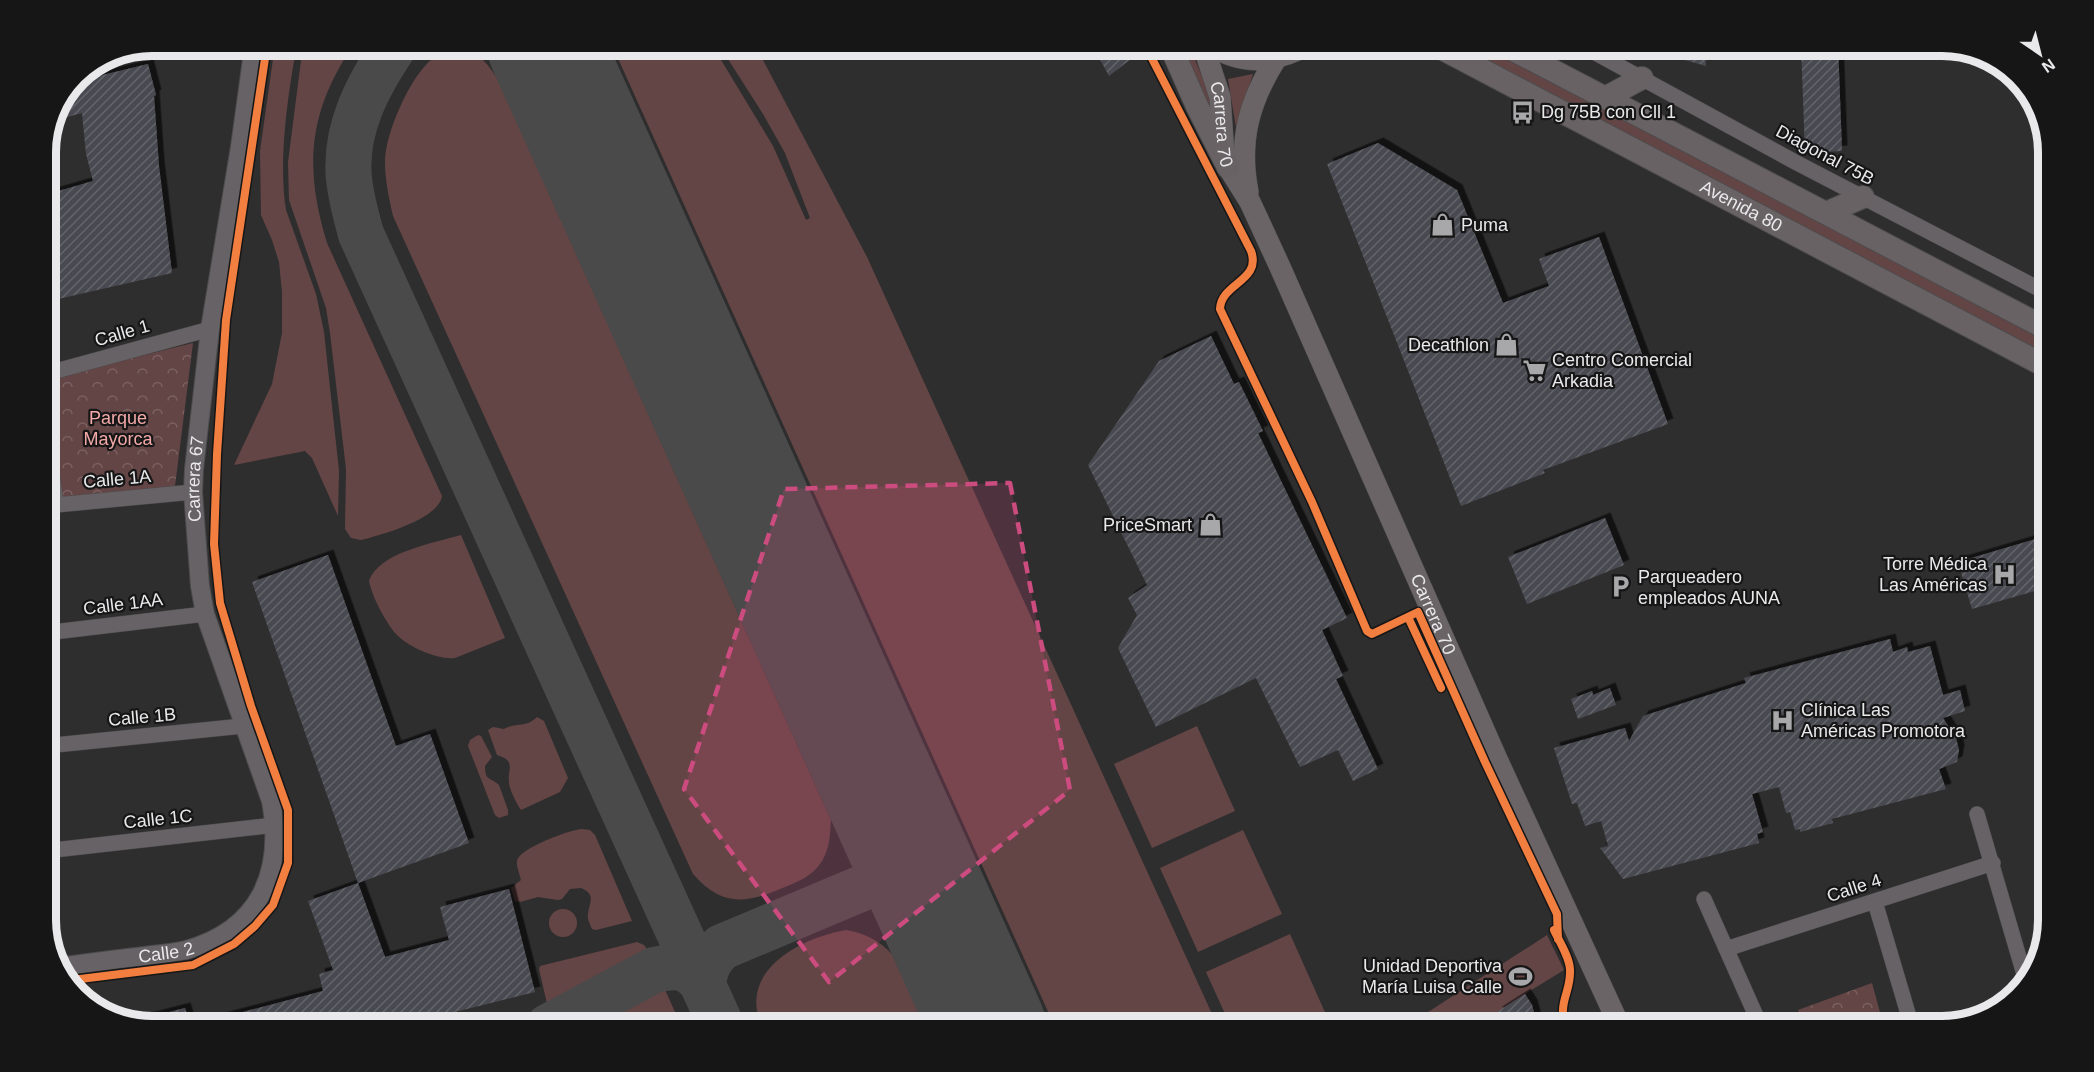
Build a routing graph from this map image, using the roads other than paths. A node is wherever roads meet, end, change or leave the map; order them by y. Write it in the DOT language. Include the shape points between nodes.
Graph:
graph roads {
  1 [pos="252,56"];
  2 [pos="1175,56"];
  3 [pos="1207,56"];
  4 [pos="1235,56"];
  5 [pos="1456,56"];
  6 [pos="1525,56"];
  7 [pos="1601,56"];
  8 [pos="1277,57"];
  9 [pos="1642,78"];
  10 [pos="1605,98"];
  11 [pos="1228,167"];
  12 [pos="1863,197"];
  13 [pos="1250,202"];
  14 [pos="1826,213"];
  15 [pos="2038,288"];
  16 [pos="2038,324"];
  17 [pos="210,328"];
  18 [pos="2038,362"];
  19 [pos="56,371"];
  20 [pos="193,492"];
  21 [pos="56,505"];
  22 [pos="205,614"];
  23 [pos="56,632"];
  24 [pos="243,726"];
  25 [pos="56,745"];
  26 [pos="1977,814"];
  27 [pos="275,825"];
  28 [pos="56,850"];
  29 [pos="1993,863"];
  30 [pos="1704,899"];
  31 [pos="1875,902"];
  32 [pos="258,903"];
  33 [pos="1726,949"];
  34 [pos="67,966"];
  35 [pos="2023,972"];
  36 [pos="1615,1016"];
  37 [pos="1756,1016"];
  38 [pos="1909,1016"];
  1 -- 17 [label="street, Carrera 67"];
  2 -- 11 [label="main road"];
  3 -- 11 [label="main road, Carrera 70" via="1220,97 1222,145"];
  4 -- 8 [label="main road" via="1254,61"];
  5 -- 18 [label="main road, Avenida 80"];
  6 -- 10 [label="main road, Avenida 80"];
  7 -- 9 [label="street, Diagonal 75B"];
  8 -- 13 [label="main road, Carrera 70" via="1254,98 1245,137 1243,169"];
  9 -- 10 [label="main road"];
  9 -- 12 [label="street, Diagonal 75B"];
  10 -- 14 [label="main road, Avenida 80"];
  11 -- 13 [label="main road, Carrera 70"];
  12 -- 14 [label="main road"];
  12 -- 15 [label="street, Diagonal 75B"];
  13 -- 36 [label="main road, Carrera 70"];
  14 -- 16 [label="main road, Avenida 80"];
  17 -- 19 [label="street, Calle 1"];
  17 -- 20 [label="street, Carrera 67"];
  20 -- 21 [label="street, Calle 1A"];
  20 -- 22 [label="street, Carrera 67"];
  22 -- 23 [label="street, Calle 1AA"];
  22 -- 24 [label="street, Carrera 67"];
  24 -- 25 [label="street, Calle 1B"];
  24 -- 27 [label="street, Carrera 67" via="262,773"];
  26 -- 29 [label="street"];
  27 -- 28 [label="street, Calle 1C"];
  27 -- 32 [label="street, Carrera 67" via="273,862"];
  29 -- 31 [label="street, Calle 4"];
  29 -- 35 [label="street"];
  30 -- 33 [label="street"];
  31 -- 33 [label="street, Calle 4"];
  31 -- 38 [label="street"];
  32 -- 34 [label="street, Calle 2" via="226,931 185,950"];
  33 -- 37 [label="street"];
}
